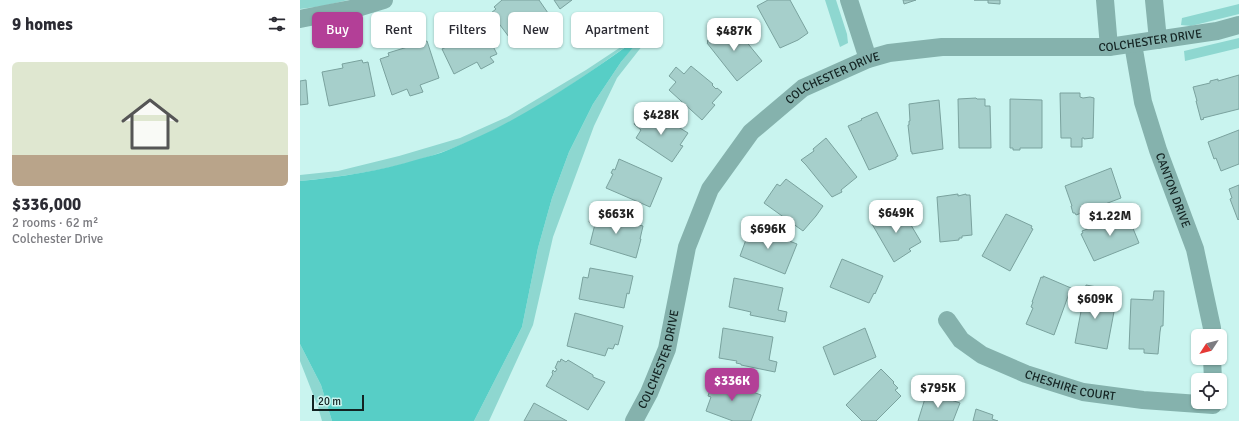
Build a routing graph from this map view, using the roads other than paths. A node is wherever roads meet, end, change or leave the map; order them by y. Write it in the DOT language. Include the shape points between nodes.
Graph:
graph roads {
  1 [pos="384,0"];
  2 [pos="849,0"];
  3 [pos="1105,0"];
  4 [pos="1154,0"];
  5 [pos="300,19"];
  6 [pos="1239,24"];
  7 [pos="1158,40"];
  8 [pos="1134,44"];
  9 [pos="1109,47"];
  10 [pos="868,59"];
  11 [pos="947,320"];
  12 [pos="1212,329"];
  13 [pos="1212,410"];
  14 [pos="634,421"];
  1 -- 5 [label="street"];
  2 -- 10 [label="street"];
  3 -- 9 [label="street"];
  4 -- 7 [label="street"];
  6 -- 7 [label="street, COLCHESTER DRIVE" via="1217,31"];
  7 -- 8 [label="street, COLCHESTER DRIVE"];
  8 -- 9 [label="street, COLCHESTER DRIVE"];
  8 -- 12 [label="street, CANTON DRIVE" via="1143,102 1195,249"];
  9 -- 10 [label="street, COLCHESTER DRIVE" via="942,47"];
  10 -- 14 [label="street, COLCHESTER DRIVE" via="804,88 751,132 710,189 687,247 667,349"];
  11 -- 13 [label="street, CHESHIRE COURT" via="960,340 982,355 1026,374 1083,392"];
}
